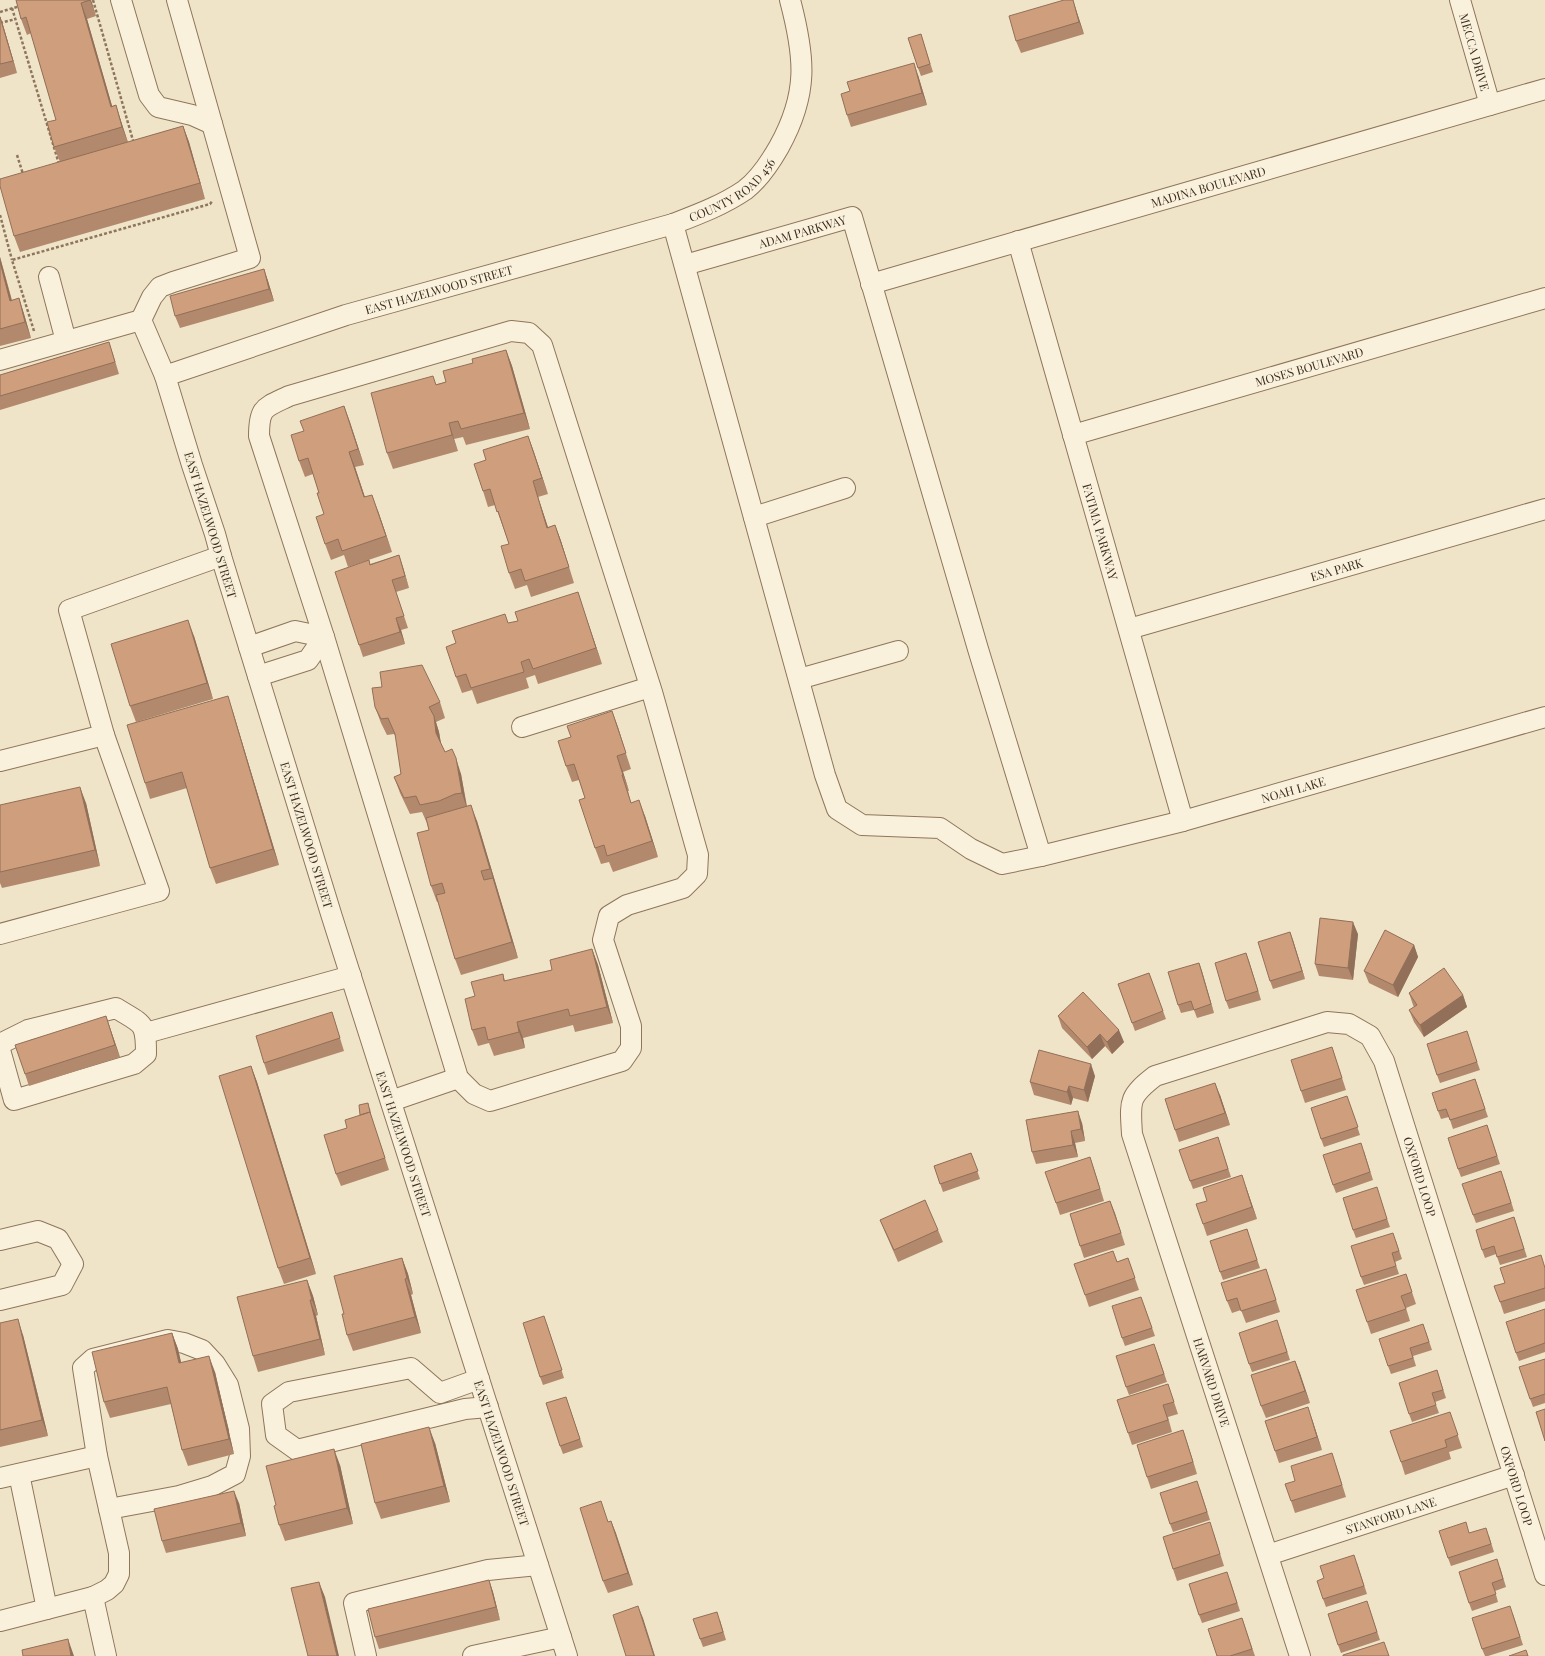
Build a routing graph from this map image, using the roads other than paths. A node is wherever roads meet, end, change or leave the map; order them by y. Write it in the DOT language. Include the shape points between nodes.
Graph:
graph roads {
  1 [pos="121,0"];
  2 [pos="177,0"];
  3 [pos="790,0"];
  4 [pos="1460,0"];
  5 [pos="1545,89"];
  6 [pos="1490,105"];
  7 [pos="212,124"];
  8 [pos="674,224"];
  9 [pos="1018,242"];
  10 [pos="529,265"];
  11 [pos="685,265"];
  12 [pos="49,277"];
  13 [pos="872,284"];
  14 [pos="1545,298"];
  15 [pos="141,320"];
  16 [pos="66,341"];
  17 [pos="0,360"];
  18 [pos="165,376"];
  19 [pos="1074,435"];
  20 [pos="845,488"];
  21 [pos="1545,509"];
  22 [pos="754,517"];
  23 [pos="221,556"];
  24 [pos="1129,629"];
  25 [pos="324,637"];
  26 [pos="249,646"];
  27 [pos="898,651"];
  28 [pos="258,676"];
  29 [pos="799,679"];
  30 [pos="650,687"];
  31 [pos="1545,717"];
  32 [pos="522,727"];
  33 [pos="104,735"];
  34 [pos="0,761"];
  35 [pos="1183,820"];
  36 [pos="1041,856"];
  37 [pos="0,934"];
  38 [pos="351,976"];
  39 [pos="146,1033"];
  40 [pos="0,1044"];
  41 [pos="0,1050"];
  42 [pos="458,1078"];
  43 [pos="391,1101"];
  44 [pos="1130,1106"];
  45 [pos="0,1240"];
  46 [pos="0,1300"];
  47 [pos="479,1379"];
  48 [pos="488,1407"];
  49 [pos="97,1456"];
  50 [pos="19,1474"];
  51 [pos="1514,1475"];
  52 [pos="0,1478"];
  53 [pos="109,1509"];
  54 [pos="1268,1555"];
  55 [pos="538,1565"];
  56 [pos="1545,1575"];
  57 [pos="93,1597"];
  58 [pos="47,1609"];
  59 [pos="0,1621"];
  60 [pos="561,1636"];
  61 [pos="106,1656"];
  62 [pos="366,1656"];
  63 [pos="473,1656"];
  64 [pos="567,1656"];
  65 [pos="1300,1656"];
  1 -- 7 [label="street" via="149,95 158,107"];
  2 -- 7 [label="street"];
  3 -- 8 [label="street, COUNTY ROAD 456" via="798,30 802,70 799,101 788,131 772,161 746,188 718,206"];
  4 -- 6 [label="street, MECCA DRIVE"];
  5 -- 6 [label="street, MADINA BOULEVARD"];
  6 -- 9 [label="street, MADINA BOULEVARD"];
  7 -- 15 [label="street" via="250,258 160,287 152,296"];
  8 -- 10 [label="street, COUNTY ROAD 456"];
  8 -- 11 [label="street, NOAH LAKE"];
  9 -- 13 [label="street, MADINA BOULEVARD"];
  9 -- 19 [label="street, FATIMA PARKWAY"];
  10 -- 18 [label="street, EAST HAZELWOOD STREET" via="346,315"];
  11 -- 13 [label="street, ADAM PARKWAY" via="852,217"];
  11 -- 22 [label="street, NOAH LAKE"];
  12 -- 16 [label="street"];
  13 -- 36 [label="street"];
  14 -- 19 [label="street, MOSES BOULEVARD"];
  15 -- 16 [label="street"];
  15 -- 18 [label="street"];
  16 -- 17 [label="street"];
  18 -- 23 [label="street, EAST HAZELWOOD STREET"];
  19 -- 24 [label="street, FATIMA PARKWAY"];
  20 -- 22 [label="street"];
  21 -- 24 [label="street, ESA PARK"];
  22 -- 29 [label="street, NOAH LAKE"];
  23 -- 26 [label="street, EAST HAZELWOOD STREET"];
  23 -- 33 [label="street" via="69,610"];
  24 -- 35 [label="street, FATIMA PARKWAY"];
  25 -- 26 [label="street" via="296,631"];
  25 -- 28 [label="street" via="308,660"];
  25 -- 30 [label="street" via="259,436 259,419 266,408 289,396 511,331 529,333 542,345"];
  25 -- 42 [label="street"];
  26 -- 28 [label="street, EAST HAZELWOOD STREET"];
  27 -- 29 [label="street"];
  28 -- 38 [label="street, EAST HAZELWOOD STREET"];
  29 -- 36 [label="street, NOAH LAKE" via="837,809 862,825 940,828 971,849 1002,864"];
  30 -- 32 [label="street"];
  30 -- 42 [label="street" via="698,855 697,874 683,888 627,905 609,916 603,940 631,1026 631,1048 622,1061 490,1101 474,1094"];
  31 -- 35 [label="street, NOAH LAKE"];
  33 -- 34 [label="street"];
  33 -- 37 [label="street" via="159,891"];
  35 -- 36 [label="street, NOAH LAKE"];
  38 -- 39 [label="street"];
  38 -- 43 [label="street, EAST HAZELWOOD STREET"];
  39 -- 40 [label="street" via="141,1023 116,1008 28,1030"];
  39 -- 41 [label="street" via="146,1054 134,1064 14,1100"];
  42 -- 43 [label="street"];
  43 -- 47 [label="street, EAST HAZELWOOD STREET"];
  44 -- 51 [label="street, OXFORD LOOP" via="1138,1089 1154,1076 1326,1022 1349,1024 1370,1036 1384,1061"];
  44 -- 54 [label="street, HARVARD DRIVE" via="1132,1134"];
  45 -- 46 [label="street" via="38,1231 58,1239 73,1264 62,1285"];
  47 -- 48 [label="street, EAST HAZELWOOD STREET"];
  47 -- 48 [label="street" via="440,1393 410,1368 289,1392 272,1404 276,1435 297,1450 465,1409"];
  48 -- 55 [label="street, EAST HAZELWOOD STREET"];
  49 -- 50 [label="street"];
  49 -- 53 [label="street"];
  49 -- 53 [label="street" via="83,1368 92,1359 168,1340 202,1350 215,1364 228,1385 240,1429 240,1456 234,1474 212,1486 179,1496"];
  50 -- 52 [label="street"];
  50 -- 58 [label="street"];
  51 -- 54 [label="street, STANFORD LANE"];
  51 -- 56 [label="street, OXFORD LOOP"];
  53 -- 57 [label="street" via="119,1553 119,1574 114,1584"];
  54 -- 65 [label="street, HARVARD DRIVE"];
  55 -- 60 [label="street, EAST HAZELWOOD STREET"];
  55 -- 62 [label="street" via="488,1570 354,1603"];
  57 -- 58 [label="street"];
  57 -- 61 [label="street"];
  58 -- 59 [label="street"];
  60 -- 63 [label="street"];
  60 -- 64 [label="street, EAST HAZELWOOD STREET"];
}
